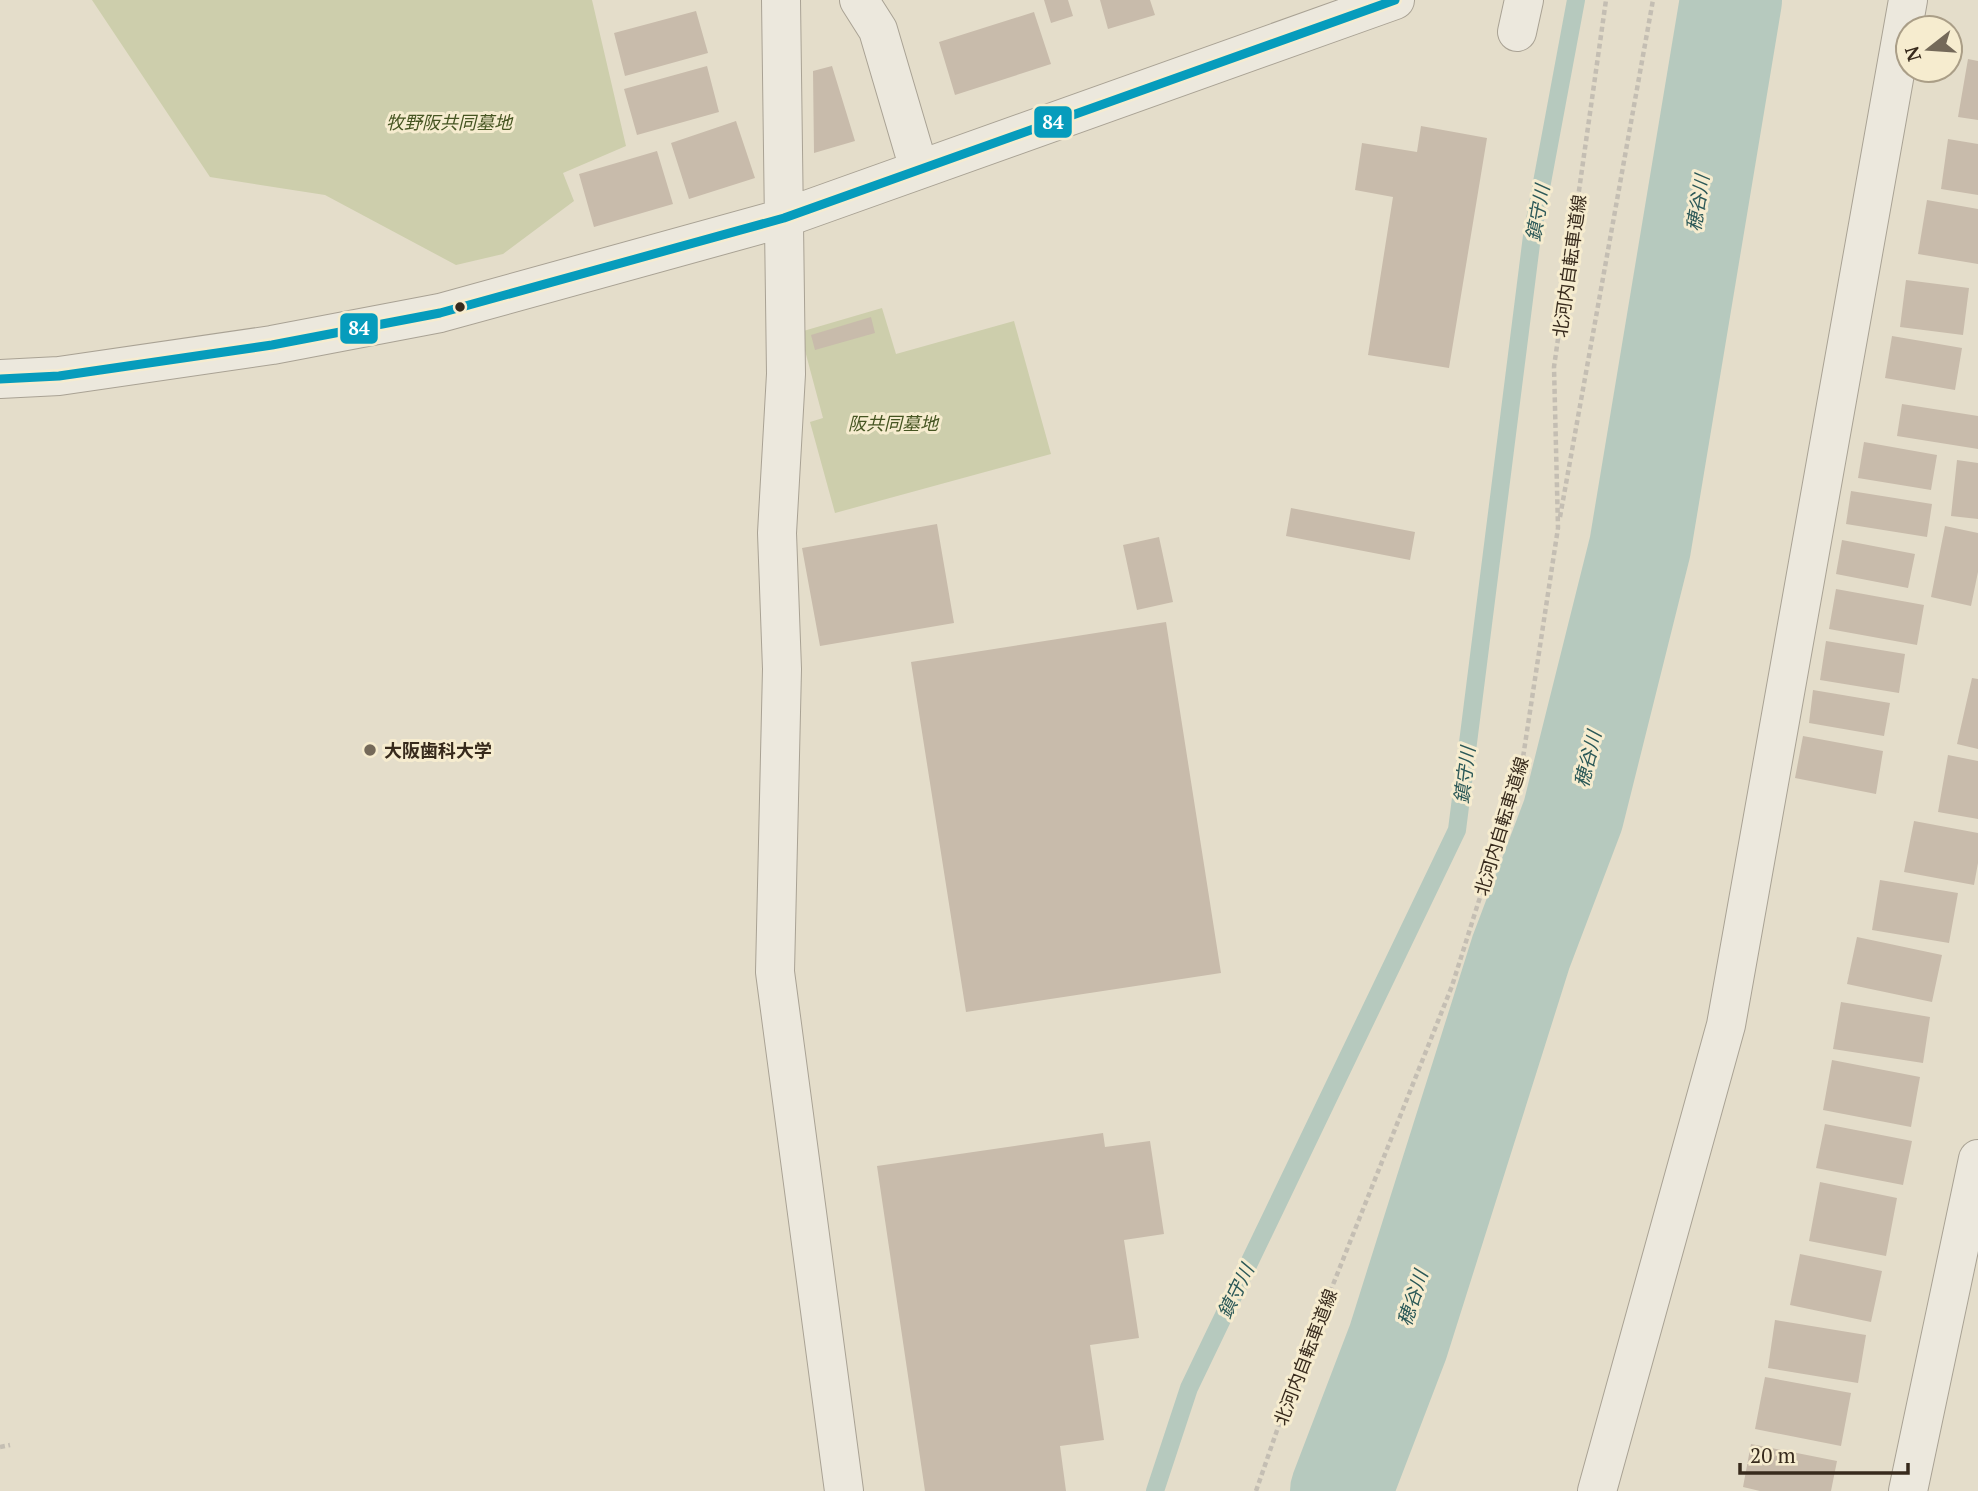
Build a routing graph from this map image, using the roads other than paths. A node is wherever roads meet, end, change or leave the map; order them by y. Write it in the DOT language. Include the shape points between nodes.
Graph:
graph roads {
  1 [pos="781,0"];
  2 [pos="859,0"];
  3 [pos="1395,0"];
  4 [pos="1908,0"];
  5 [pos="919,169"];
  6 [pos="784,218"];
  7 [pos="0,379"];
  8 [pos="1978,1159"];
  9 [pos="844,1491"];
  10 [pos="1597,1491"];
  11 [pos="1908,1491"];
  1 -- 6 [label="street"];
  2 -- 5 [label="street" via="878,30"];
  3 -- 5 [label="street"];
  4 -- 10 [label="street" via="1726,1025"];
  5 -- 6 [label="street"];
  6 -- 7 [label="street" via="440,313 272,345 59,376"];
  6 -- 9 [label="street" via="786,374 777,533 782,669 775,972"];
  8 -- 11 [label="street"];
}
